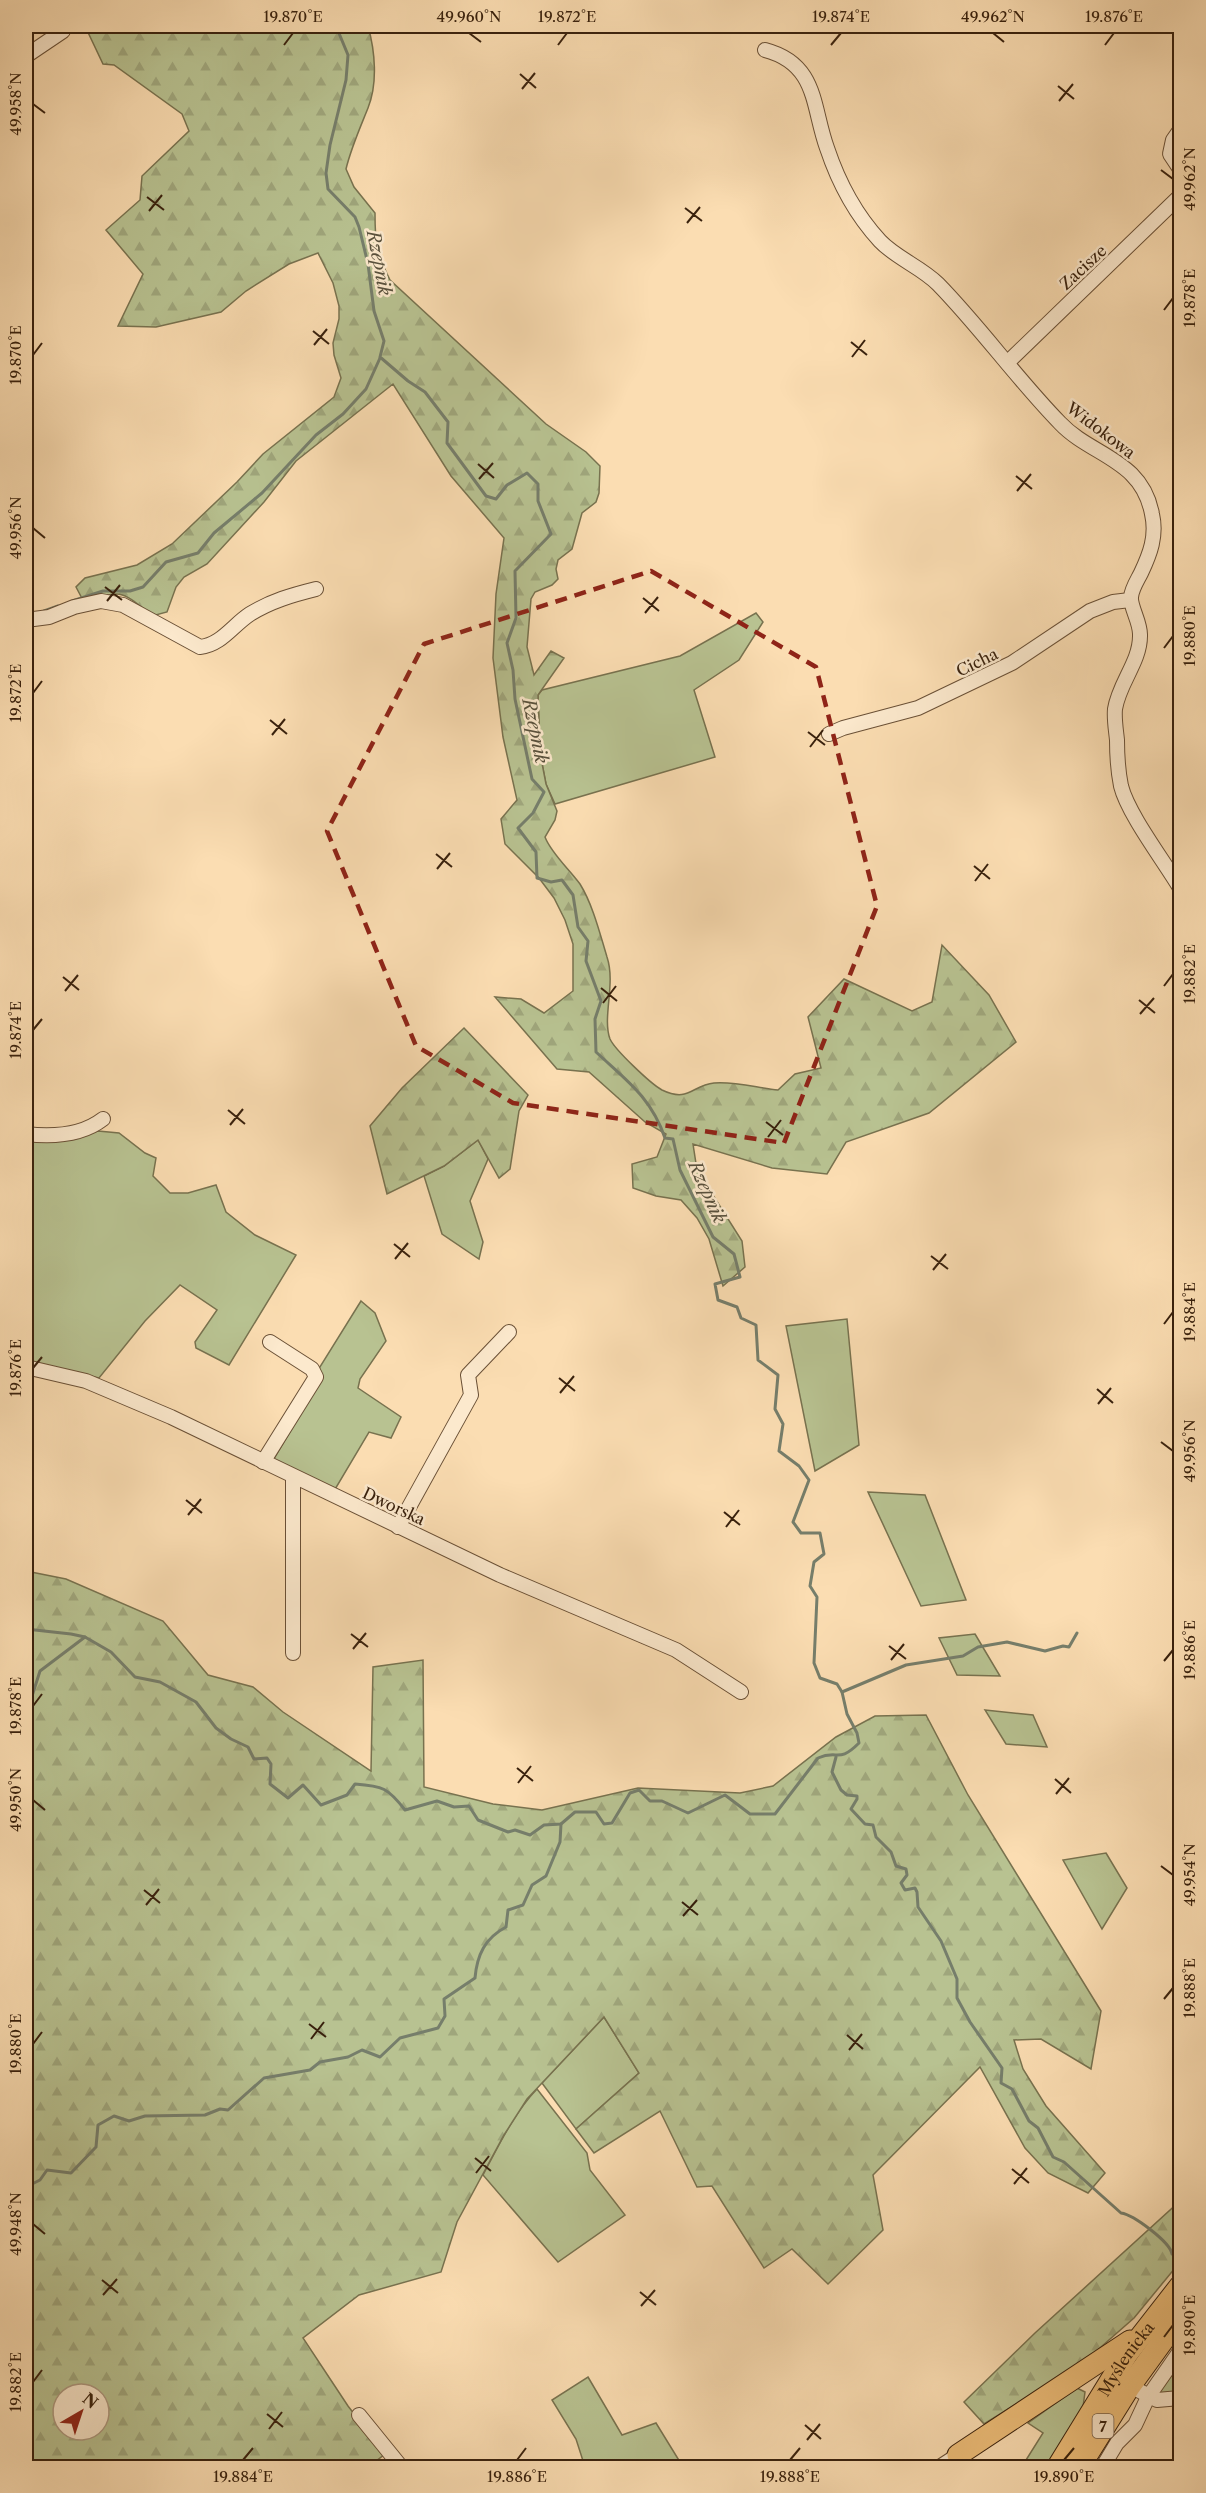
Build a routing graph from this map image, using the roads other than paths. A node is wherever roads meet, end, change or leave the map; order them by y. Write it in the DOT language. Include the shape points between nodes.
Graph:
graph roads {
  1 [pos="63,31"];
  2 [pos="765,50"];
  3 [pos="26,56"];
  4 [pos="1180,130"];
  5 [pos="1180,169"];
  6 [pos="1180,196"];
  7 [pos="1008,362"];
  8 [pos="316,589"];
  9 [pos="1130,600"];
  10 [pos="26,620"];
  11 [pos="829,734"];
  12 [pos="1180,888"];
  13 [pos="103,1119"];
  14 [pos="26,1134"];
  15 [pos="509,1332"];
  16 [pos="270,1342"];
  17 [pos="26,1367"];
  18 [pos="1180,1422"];
  19 [pos="263,1462"];
  20 [pos="293,1477"];
  21 [pos="1180,1485"];
  22 [pos="398,1527"];
  23 [pos="293,1653"];
  24 [pos="741,1692"];
  25 [pos="1180,2286"];
  26 [pos="1180,2317"];
  27 [pos="1141,2334"];
  28 [pos="1180,2351"];
  29 [pos="1073,2380"];
  30 [pos="1130,2386"];
  31 [pos="1148,2397"];
  32 [pos="1180,2398"];
  33 [pos="1095,2402"];
  34 [pos="359,2415"];
  35 [pos="958,2455"];
  36 [pos="402,2468"];
  37 [pos="938,2468"];
  38 [pos="1057,2468"];
  39 [pos="1078,2468"];
  40 [pos="1102,2468"];
  1 -- 3 [label="street"];
  2 -- 7 [label="street, Widokowa" via="779,54 809,83 831,158 860,217 882,243 936,282"];
  4 -- 5 [label="street" via="1170,154"];
  6 -- 7 [label="street, Zacisze"];
  7 -- 9 [label="street, Widokowa" via="1061,424 1140,483 1153,514 1154,540"];
  8 -- 10 [label="street" via="276,600 248,615 211,646 200,647 123,605 101,601"];
  9 -- 11 [label="street, Cicha" via="1090,611 1012,663 918,708"];
  9 -- 12 [label="street" via="1140,636 1119,689 1115,711 1118,768 1129,805"];
  13 -- 14 [label="street" via="93,1127 60,1135"];
  15 -- 22 [label="street" via="468,1375 471,1395"];
  16 -- 19 [label="street" via="312,1369 316,1377"];
  17 -- 19 [label="street, Dworska" via="86,1381"];
  18 -- 21 [label="street"];
  19 -- 20 [label="street, Dworska"];
  20 -- 22 [label="street, Dworska"];
  20 -- 23 [label="street"];
  22 -- 24 [label="street, Dworska" via="676,1650"];
  25 -- 27 [label="highway, Myślenicka / 7"];
  26 -- 30 [label="highway, Myślenicka / 7"];
  27 -- 29 [label="highway"];
  27 -- 33 [label="highway, Myślenicka / 7"];
  28 -- 31 [label="street"];
  29 -- 33 [label="highway" via="1088,2382"];
  29 -- 35 [label="highway"];
  30 -- 31 [label="street"];
  30 -- 39 [label="highway, Myślenicka / 7"];
  31 -- 32 [label="street"];
  31 -- 40 [label="street" via="1135,2425 1117,2443"];
  33 -- 38 [label="highway, Myślenicka / 7"];
  34 -- 36 [label="street"];
  35 -- 37 [label="street"];
}
